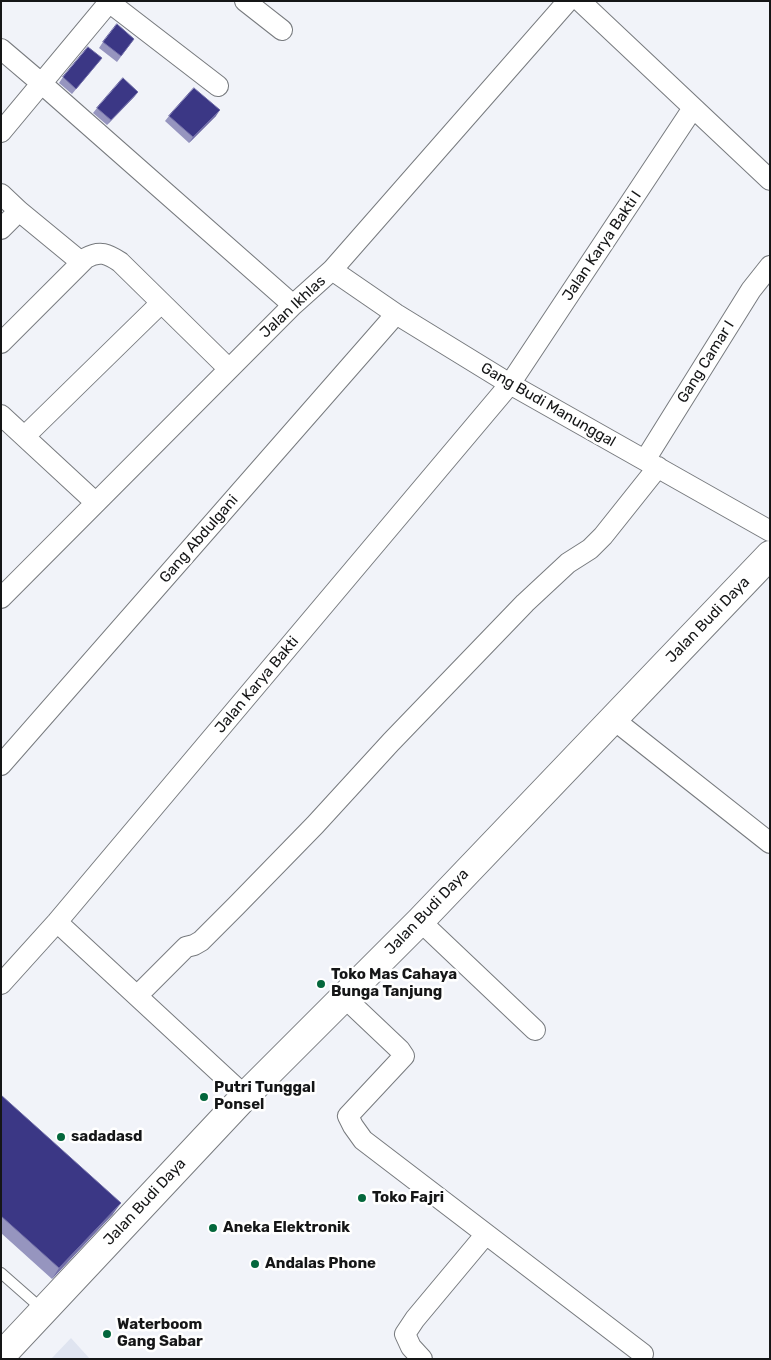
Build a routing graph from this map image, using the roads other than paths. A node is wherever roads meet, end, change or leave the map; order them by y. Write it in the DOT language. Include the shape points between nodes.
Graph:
graph roads {
  1 [pos="245,1"];
  2 [pos="568,1"];
  3 [pos="580,1"];
  4 [pos="110,2"];
  5 [pos="282,30"];
  6 [pos="1,50"];
  7 [pos="42,82"];
  8 [pos="218,86"];
  9 [pos="694,108"];
  10 [pos="1,132"];
  11 [pos="770,180"];
  12 [pos="1,194"];
  13 [pos="19,211"];
  14 [pos="1,229"];
  15 [pos="81,262"];
  16 [pos="770,266"];
  17 [pos="332,270"];
  18 [pos="161,303"];
  19 [pos="293,304"];
  20 [pos="396,314"];
  21 [pos="1,343"];
  22 [pos="228,369"];
  23 [pos="510,384"];
  24 [pos="1,414"];
  25 [pos="25,436"];
  26 [pos="651,463"];
  27 [pos="95,502"];
  28 [pos="770,531"];
  29 [pos="770,555"];
  30 [pos="1,598"];
  31 [pos="613,719"];
  32 [pos="1,765"];
  33 [pos="770,842"];
  34 [pos="420,921"];
  35 [pos="57,922"];
  36 [pos="1,984"];
  37 [pos="137,996"];
  38 [pos="344,997"];
  39 [pos="535,1030"];
  40 [pos="245,1096"];
  41 [pos="486,1234"];
  42 [pos="1,1273"];
  43 [pos="43,1310"];
  44 [pos="1,1356"];
  45 [pos="644,1357"];
  46 [pos="422,1359"];
  1 -- 5 [label="street"];
  2 -- 17 [label="street, Jalan Ikhlas"];
  3 -- 9 [label="street"];
  4 -- 7 [label="street"];
  4 -- 8 [label="street"];
  6 -- 7 [label="street"];
  7 -- 10 [label="street"];
  7 -- 19 [label="street"];
  9 -- 11 [label="street"];
  9 -- 23 [label="street, Jalan Karya Bakti I"];
  12 -- 13 [label="street"];
  13 -- 14 [label="street"];
  13 -- 15 [label="street"];
  15 -- 18 [label="street" via="93,254 102,253 120,262"];
  15 -- 21 [label="street"];
  16 -- 26 [label="street, Gang Camar I" via="746,299"];
  17 -- 19 [label="street, Jalan Ikhlas"];
  17 -- 20 [label="street, Gang Budi Manunggal"];
  18 -- 22 [label="street"];
  18 -- 25 [label="street"];
  19 -- 22 [label="street, Jalan Ikhlas"];
  20 -- 23 [label="street, Gang Budi Manunggal"];
  20 -- 32 [label="street, Gang Abdulgani"];
  22 -- 27 [label="street, Jalan Ikhlas"];
  23 -- 26 [label="street, Gang Budi Manunggal"];
  23 -- 35 [label="street, Jalan Karya Bakti"];
  24 -- 25 [label="street"];
  25 -- 27 [label="street"];
  26 -- 28 [label="street, Gang Budi Manunggal"];
  26 -- 37 [label="street, Gang Camar I" via="603,536 525,603 236,906 201,941 178,954"];
  27 -- 30 [label="street, Jalan Ikhlas"];
  29 -- 31 [label="street, Jalan Budi Daya"];
  31 -- 33 [label="street"];
  31 -- 34 [label="street, Jalan Budi Daya"];
  34 -- 38 [label="street, Jalan Budi Daya"];
  34 -- 39 [label="street"];
  35 -- 36 [label="street, Jalan Karya Bakti"];
  35 -- 37 [label="street"];
  37 -- 40 [label="street"];
  38 -- 40 [label="street, Jalan Budi Daya"];
  38 -- 41 [label="street" via="404,1056 348,1116 353,1126 363,1140"];
  40 -- 43 [label="street, Jalan Budi Daya"];
  41 -- 45 [label="street"];
  41 -- 46 [label="street" via="405,1334"];
  42 -- 43 [label="lane"];
  43 -- 44 [label="street, Jalan Budi Daya"];
}
